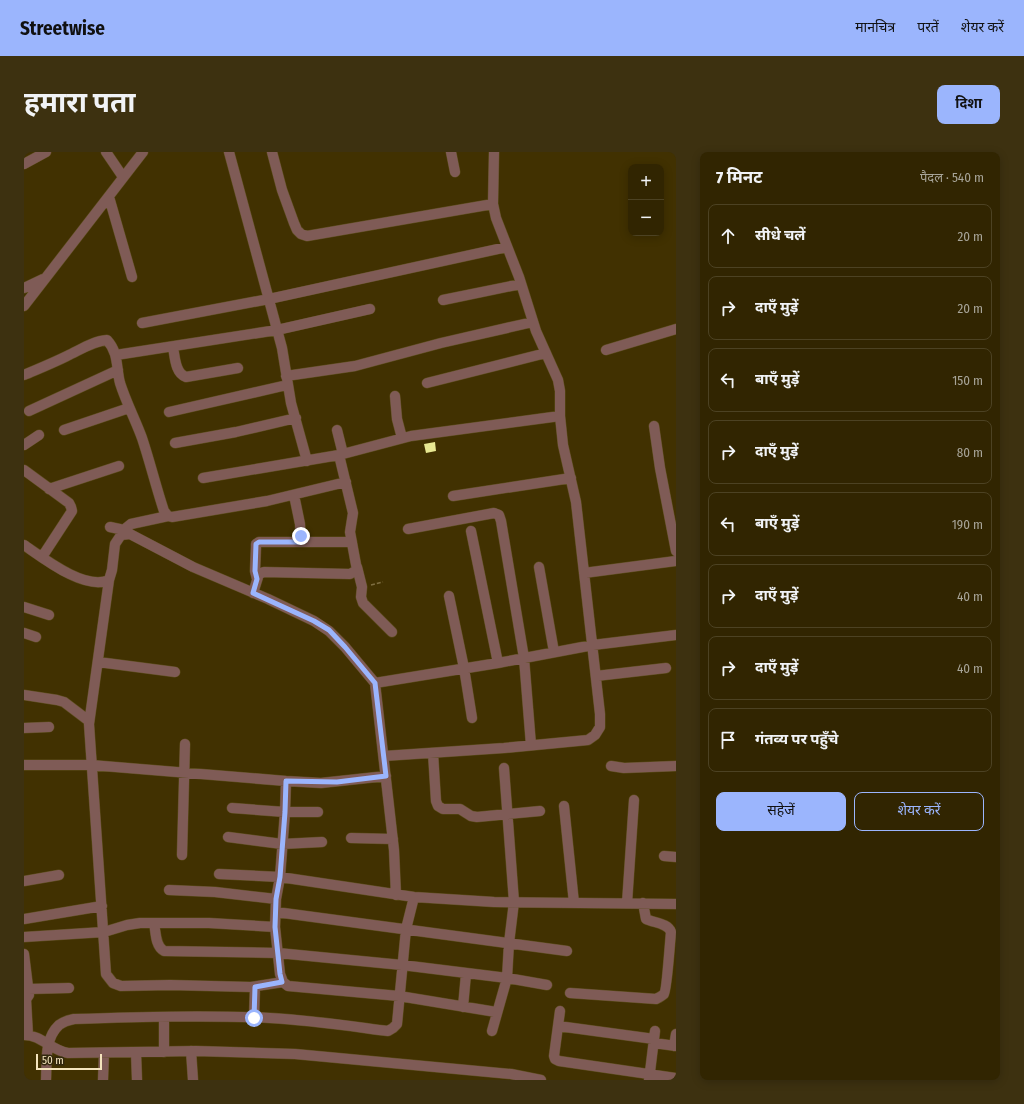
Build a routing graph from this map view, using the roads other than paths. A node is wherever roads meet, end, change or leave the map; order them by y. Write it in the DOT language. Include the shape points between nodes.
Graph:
graph roads {
  1 [pos="46,152"];
  2 [pos="106,152"];
  3 [pos="143,152"];
  4 [pos="229,152"];
  5 [pos="272,152"];
  6 [pos="451,152"];
  7 [pos="494,152"];
  8 [pos="24,164"];
  9 [pos="454,172"];
  10 [pos="123,177"];
  11 [pos="109,197"];
  12 [pos="493,204"];
  13 [pos="507,247"];
  14 [pos="132,277"];
  15 [pos="45,278"];
  16 [pos="521,284"];
  17 [pos="24,288"];
  18 [pos="269,299"];
  19 [pos="444,300"];
  20 [pos="24,306"];
  21 [pos="370,309"];
  22 [pos="533,322"];
  23 [pos="142,323"];
  24 [pos="676,329"];
  25 [pos="277,330"];
  26 [pos="173,347"];
  27 [pos="606,350"];
  28 [pos="546,353"];
  29 [pos="116,355"];
  30 [pos="238,368"];
  31 [pos="118,370"];
  32 [pos="24,375"];
  33 [pos="287,380"];
  34 [pos="428,383"];
  35 [pos="395,396"];
  36 [pos="129,408"];
  37 [pos="28,411"];
  38 [pos="169,412"];
  39 [pos="560,416"];
  40 [pos="296,418"];
  41 [pos="654,426"];
  42 [pos="64,430"];
  43 [pos="337,430"];
  44 [pos="39,435"];
  45 [pos="402,438"];
  46 [pos="175,443"];
  47 [pos="24,445"];
  48 [pos="341,454"];
  49 [pos="307,461"];
  50 [pos="119,466"];
  51 [pos="24,470"];
  52 [pos="203,478"];
  53 [pos="571,478"];
  54 [pos="346,482"];
  55 [pos="49,489"];
  56 [pos="294,495"];
  57 [pos="453,496"];
  58 [pos="168,516"];
  59 [pos="110,527"];
  60 [pos="408,529"];
  61 [pos="471,531"];
  62 [pos="123,533"];
  63 [pos="301,542"];
  64 [pos="352,542"];
  65 [pos="24,544"];
  66 [pos="676,551"];
  67 [pos="42,557"];
  68 [pos="676,562"];
  69 [pos="357,567"];
  70 [pos="539,567"];
  71 [pos="584,573"];
  72 [pos="257,579"];
  73 [pos="109,580"];
  74 [pos="253,593"];
  75 [pos="449,596"];
  76 [pos="24,607"];
  77 [pos="49,615"];
  78 [pos="392,632"];
  79 [pos="24,633"];
  80 [pos="676,634"];
  81 [pos="36,637"];
  82 [pos="593,645"];
  83 [pos="554,652"];
  84 [pos="524,658"];
  85 [pos="98,662"];
  86 [pos="498,663"];
  87 [pos="464,668"];
  88 [pos="666,668"];
  89 [pos="175,672"];
  90 [pos="596,676"];
  91 [pos="375,683"];
  92 [pos="24,696"];
  93 [pos="472,718"];
  94 [pos="89,721"];
  95 [pos="49,727"];
  96 [pos="24,728"];
  97 [pos="185,744"];
  98 [pos="531,745"];
  99 [pos="433,753"];
  100 [pos="384,756"];
  101 [pos="24,765"];
  102 [pos="91,765"];
  103 [pos="611,766"];
  104 [pos="676,766"];
  105 [pos="504,768"];
  106 [pos="184,773"];
  107 [pos="386,776"];
  108 [pos="286,781"];
  109 [pos="634,800"];
  110 [pos="564,806"];
  111 [pos="232,808"];
  112 [pos="540,811"];
  113 [pos="285,812"];
  114 [pos="318,812"];
  115 [pos="508,815"];
  116 [pos="228,836"];
  117 [pos="351,838"];
  118 [pos="392,840"];
  119 [pos="322,842"];
  120 [pos="282,844"];
  121 [pos="182,855"];
  122 [pos="664,856"];
  123 [pos="676,857"];
  124 [pos="219,874"];
  125 [pos="59,875"];
  126 [pos="280,877"];
  127 [pos="24,881"];
  128 [pos="169,890"];
  129 [pos="396,895"];
  130 [pos="414,897"];
  131 [pos="276,899"];
  132 [pos="514,902"];
  133 [pos="574,903"];
  134 [pos="627,903"];
  135 [pos="643,903"];
  136 [pos="676,904"];
  137 [pos="102,906"];
  138 [pos="276,912"];
  139 [pos="24,919"];
  140 [pos="154,923"];
  141 [pos="275,927"];
  142 [pos="406,929"];
  143 [pos="104,932"];
  144 [pos="24,937"];
  145 [pos="509,943"];
  146 [pos="567,951"];
  147 [pos="278,953"];
  148 [pos="24,954"];
  149 [pos="672,960"];
  150 [pos="402,966"];
  151 [pos="25,969"];
  152 [pos="466,974"];
  153 [pos="507,978"];
  154 [pos="282,982"];
  155 [pos="547,985"];
  156 [pos="255,987"];
  157 [pos="69,988"];
  158 [pos="28,989"];
  159 [pos="570,993"];
  160 [pos="399,996"];
  161 [pos="25,999"];
  162 [pos="463,1007"];
  163 [pos="560,1011"];
  164 [pos="496,1012"];
  165 [pos="164,1017"];
  166 [pos="254,1018"];
  167 [pos="558,1026"];
  168 [pos="492,1031"];
  169 [pos="676,1034"];
  170 [pos="26,1035"];
  171 [pos="654,1038"];
  172 [pos="48,1045"];
  173 [pos="675,1046"];
  174 [pos="136,1052"];
  175 [pos="164,1052"];
  176 [pos="191,1052"];
  177 [pos="104,1053"];
  178 [pos="524,1078"];
  179 [pos="649,1078"];
  180 [pos="676,1078"];
  181 [pos="46,1080"];
  182 [pos="104,1080"];
  183 [pos="137,1080"];
  184 [pos="193,1080"];
  185 [pos="541,1080"];
  1 -- 8 [label="street"];
  2 -- 10 [label="street"];
  3 -- 10 [label="street"];
  4 -- 18 [label="street"];
  5 -- 12 [label="street" via="294,223 297,230 307,236"];
  6 -- 9 [label="street"];
  7 -- 12 [label="street"];
  10 -- 11 [label="street"];
  11 -- 14 [label="street"];
  11 -- 15 [label="street"];
  12 -- 13 [label="street"];
  13 -- 16 [label="street"];
  13 -- 18 [label="street"];
  15 -- 17 [label="street"];
  15 -- 20 [label="street"];
  16 -- 19 [label="street"];
  16 -- 22 [label="street"];
  18 -- 23 [label="street"];
  18 -- 25 [label="street"];
  21 -- 25 [label="street"];
  22 -- 28 [label="street"];
  22 -- 33 [label="street" via="339,370"];
  24 -- 27 [label="street"];
  25 -- 26 [label="street"];
  25 -- 33 [label="street"];
  26 -- 29 [label="street"];
  26 -- 30 [label="street" via="178,371 186,377"];
  28 -- 34 [label="street"];
  28 -- 39 [label="street" via="558,380"];
  29 -- 31 [label="street"];
  29 -- 32 [label="street" via="107,340 100,341"];
  31 -- 36 [label="street"];
  31 -- 37 [label="street"];
  33 -- 38 [label="street"];
  33 -- 40 [label="street"];
  35 -- 45 [label="street"];
  36 -- 42 [label="street"];
  36 -- 58 [label="street" via="145,447 164,511"];
  39 -- 45 [label="street"];
  39 -- 53 [label="street"];
  40 -- 46 [label="street"];
  40 -- 49 [label="street"];
  41 -- 66 [label="street"];
  43 -- 48 [label="street"];
  44 -- 47 [label="street"];
  45 -- 48 [label="street"];
  48 -- 49 [label="street"];
  48 -- 54 [label="street"];
  49 -- 52 [label="street"];
  50 -- 55 [label="street"];
  51 -- 55 [label="street"];
  53 -- 57 [label="street"];
  53 -- 71 [label="street"];
  54 -- 56 [label="street"];
  54 -- 64 [label="street" via="353,512 350,527"];
  55 -- 67 [label="street" via="69,503 76,514"];
  56 -- 58 [label="street" via="267,502"];
  56 -- 63 [label="street"];
  58 -- 62 [label="street" via="131,524"];
  59 -- 62 [label="street"];
  60 -- 84 [label="street" via="494,513 499,515"];
  61 -- 86 [label="street"];
  62 -- 73 [label="street" via="115,544"];
  62 -- 74 [label="street" via="130,534 194,567"];
  63 -- 64 [label="street"];
  63 -- 72 [label="street" via="257,542"];
  64 -- 69 [label="street"];
  65 -- 67 [label="street"];
  67 -- 73 [label="street" via="78,578 98,583"];
  68 -- 71 [label="street"];
  69 -- 72 [label="street" via="357,570 350,574 264,572 259,574"];
  69 -- 78 [label="street" via="363,604"];
  70 -- 83 [label="street"];
  71 -- 82 [label="street"];
  72 -- 74 [label="street"];
  73 -- 85 [label="street"];
  74 -- 91 [label="street" via="329,630"];
  75 -- 87 [label="street"];
  76 -- 77 [label="street"];
  79 -- 81 [label="street"];
  80 -- 82 [label="street"];
  82 -- 83 [label="street"];
  82 -- 90 [label="street"];
  83 -- 84 [label="street"];
  84 -- 86 [label="street"];
  84 -- 98 [label="street"];
  85 -- 89 [label="street"];
  85 -- 94 [label="street"];
  86 -- 87 [label="street"];
  87 -- 91 [label="street"];
  87 -- 93 [label="street"];
  88 -- 90 [label="street"];
  90 -- 98 [label="street" via="600,727 595,735 588,740"];
  91 -- 100 [label="street"];
  92 -- 94 [label="street" via="64,702"];
  94 -- 102 [label="street"];
  95 -- 96 [label="street"];
  97 -- 106 [label="street"];
  98 -- 99 [label="street"];
  99 -- 100 [label="street"];
  99 -- 115 [label="street" via="438,806 443,809 460,810 477,817"];
  100 -- 107 [label="street"];
  101 -- 102 [label="street"];
  102 -- 106 [label="street"];
  102 -- 137 [label="street"];
  103 -- 104 [label="street"];
  105 -- 115 [label="street"];
  106 -- 108 [label="street"];
  106 -- 121 [label="street"];
  107 -- 108 [label="street" via="337,782"];
  107 -- 118 [label="street"];
  108 -- 113 [label="street"];
  109 -- 134 [label="street"];
  110 -- 133 [label="street"];
  111 -- 113 [label="street"];
  112 -- 115 [label="street"];
  113 -- 114 [label="street"];
  113 -- 120 [label="street"];
  115 -- 132 [label="street"];
  116 -- 120 [label="street"];
  117 -- 118 [label="street"];
  118 -- 129 [label="street"];
  119 -- 120 [label="street"];
  120 -- 126 [label="street"];
  122 -- 123 [label="street"];
  124 -- 126 [label="street"];
  125 -- 127 [label="street"];
  126 -- 129 [label="street"];
  126 -- 131 [label="street"];
  128 -- 131 [label="street"];
  129 -- 130 [label="street"];
  130 -- 132 [label="street"];
  130 -- 142 [label="street"];
  131 -- 138 [label="street"];
  132 -- 133 [label="street"];
  132 -- 145 [label="street"];
  133 -- 134 [label="street"];
  134 -- 135 [label="street"];
  135 -- 136 [label="street"];
  135 -- 149 [label="street" via="646,919 670,928"];
  137 -- 139 [label="street"];
  137 -- 143 [label="street"];
  138 -- 141 [label="street"];
  138 -- 142 [label="street"];
  140 -- 141 [label="street"];
  140 -- 143 [label="street" via="127,925"];
  140 -- 147 [label="street" via="158,945 164,951"];
  141 -- 147 [label="street"];
  142 -- 145 [label="street"];
  142 -- 150 [label="street"];
  143 -- 144 [label="street"];
  143 -- 156 [label="street" via="106,974 113,983 121,986"];
  145 -- 146 [label="street"];
  145 -- 153 [label="street"];
  147 -- 150 [label="street"];
  147 -- 154 [label="street"];
  148 -- 151 [label="street"];
  149 -- 159 [label="street" via="666,989 663,995 656,999"];
  150 -- 152 [label="street"];
  150 -- 160 [label="street"];
  151 -- 158 [label="street"];
  152 -- 153 [label="street"];
  152 -- 162 [label="street"];
  153 -- 155 [label="street"];
  153 -- 164 [label="street"];
  154 -- 156 [label="street"];
  154 -- 160 [label="street" via="288,986"];
  156 -- 166 [label="street"];
  157 -- 158 [label="street"];
  158 -- 161 [label="street" via="29,995"];
  160 -- 162 [label="street"];
  160 -- 166 [label="street" via="396,1024 388,1031"];
  161 -- 170 [label="street"];
  162 -- 164 [label="street"];
  163 -- 167 [label="street"];
  164 -- 168 [label="street"];
  165 -- 166 [label="street"];
  165 -- 172 [label="street" via="74,1019 59,1026"];
  165 -- 175 [label="street"];
  167 -- 171 [label="street"];
  167 -- 179 [label="street" via="554,1056 558,1061"];
  169 -- 173 [label="street"];
  170 -- 172 [label="street" via="36,1036"];
  171 -- 173 [label="street"];
  171 -- 179 [label="street"];
  172 -- 177 [label="street" via="60,1052"];
  172 -- 181 [label="street"];
  174 -- 175 [label="street"];
  174 -- 177 [label="street"];
  174 -- 183 [label="street"];
  175 -- 176 [label="street"];
  176 -- 178 [label="street" via="295,1054 511,1074"];
  176 -- 184 [label="street"];
  177 -- 182 [label="street"];
  178 -- 185 [label="street"];
  179 -- 180 [label="street"];
}
